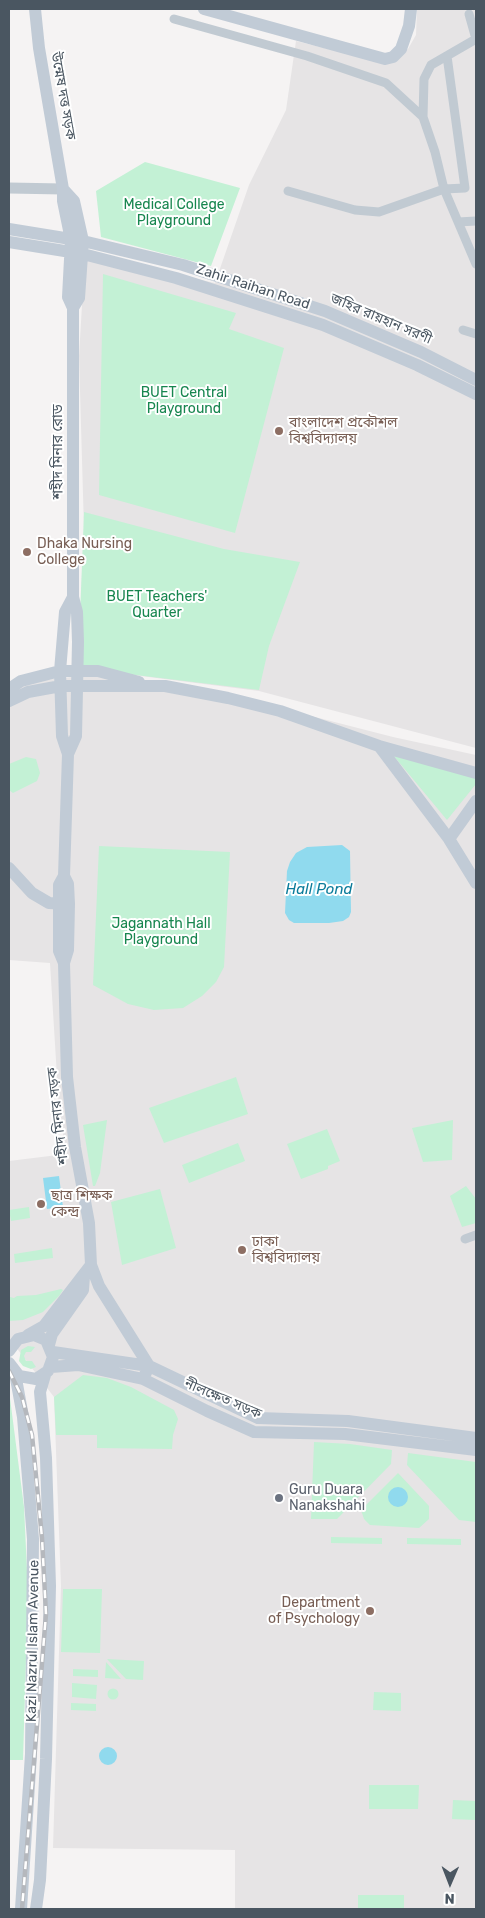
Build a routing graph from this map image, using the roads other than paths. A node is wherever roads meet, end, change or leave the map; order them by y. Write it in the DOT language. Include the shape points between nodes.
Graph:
graph roads {
  1 [pos="35,9"];
  2 [pos="206,9"];
  3 [pos="411,9"];
  4 [pos="469,14"];
  5 [pos="174,18"];
  6 [pos="476,39"];
  7 [pos="447,56"];
  8 [pos="423,117"];
  9 [pos="9,188"];
  10 [pos="63,189"];
  11 [pos="444,190"];
  12 [pos="288,191"];
  13 [pos="476,221"];
  14 [pos="458,222"];
  15 [pos="9,229"];
  16 [pos="9,242"];
  17 [pos="77,247"];
  18 [pos="476,264"];
  19 [pos="464,330"];
  20 [pos="476,334"];
  21 [pos="476,380"];
  22 [pos="476,394"];
  23 [pos="73,597"];
  24 [pos="60,671"];
  25 [pos="77,671"];
  26 [pos="76,685"];
  27 [pos="61,686"];
  28 [pos="147,686"];
  29 [pos="9,689"];
  30 [pos="9,701"];
  31 [pos="379,746"];
  32 [pos="68,754"];
  33 [pos="476,773"];
  34 [pos="476,801"];
  35 [pos="449,839"];
  36 [pos="9,868"];
  37 [pos="476,883"];
  38 [pos="64,905"];
  39 [pos="476,1235"];
  40 [pos="465,1239"];
  41 [pos="88,1271"];
  42 [pos="18,1336"];
  43 [pos="51,1348"];
  44 [pos="9,1351"];
  45 [pos="150,1366"];
  46 [pos="12,1368"];
  47 [pos="48,1371"];
  48 [pos="143,1380"];
  49 [pos="400,1428"];
  50 [pos="476,1438"];
  51 [pos="400,1441"];
  52 [pos="476,1450"];
  53 [pos="21,1909"];
  54 [pos="36,1909"];
  1 -- 10 [label="main road, উন্মেষ দত্ত সড়ক"];
  2 -- 3 [label="main road" via="385,59 393,57 401,49"];
  4 -- 6 [label="street"];
  5 -- 8 [label="street" via="386,82"];
  6 -- 7 [label="street"];
  7 -- 8 [label="street" via="431,65 424,79"];
  7 -- 11 [label="street" via="465,188"];
  8 -- 11 [label="street"];
  9 -- 10 [label="street"];
  10 -- 17 [label="main road, উন্মেষ দত্ত সড়ক" via="63,202"];
  11 -- 12 [label="street" via="379,212 355,210"];
  11 -- 14 [label="street"];
  13 -- 14 [label="street"];
  14 -- 18 [label="street"];
  15 -- 17 [label="main road, জহির রায়হান সরণী"];
  16 -- 17 [label="main road, Zahir Raihan Road"];
  17 -- 21 [label="main road, জহির রায়হান সরণী" via="182,265 326,311"];
  17 -- 22 [label="main road, Zahir Raihan Road" via="323,325"];
  17 -- 23 [label="main road, শহীদ মিনার রোড" via="79,298 73,308"];
  19 -- 20 [label="street"];
  23 -- 24 [label="main road, শহীদ মিনার রোড" via="65,612"];
  23 -- 25 [label="main road, শহীদ মিনার রোড" via="77,612"];
  24 -- 25 [label="main road"];
  24 -- 27 [label="main road, শহীদ মিনার রোড"];
  24 -- 29 [label="main road" via="22,680"];
  25 -- 26 [label="main road, শহীদ মিনার রোড"];
  25 -- 28 [label="main road" via="98,671"];
  26 -- 27 [label="main road"];
  26 -- 28 [label="main road"];
  26 -- 32 [label="main road, শহীদ মিনার রোড" via="76,736"];
  27 -- 30 [label="main road" via="28,692"];
  27 -- 32 [label="main road, শহীদ মিনার রোড" via="62,736"];
  28 -- 31 [label="main road" via="165,686 254,705"];
  31 -- 33 [label="main road"];
  31 -- 35 [label="main road"];
  32 -- 38 [label="main road, শহীদ মিনার রোড" via="64,876 59,885"];
  34 -- 35 [label="main road"];
  35 -- 37 [label="main road"];
  36 -- 38 [label="main road" via="32,893 49,903"];
  38 -- 41 [label="main road, শহীদ মিনার সড়ক" via="68,950 64,963 67,1077 75,1147 90,1222"];
  39 -- 40 [label="street"];
  41 -- 42 [label="main road" via="75,1283 44,1326"];
  41 -- 43 [label="main road, শহীদ মিনার সড়ক" via="84,1290 52,1334"];
  41 -- 45 [label="main road, শহীদ মিনার সড়ক"];
  42 -- 43 [label="main road, নীলক্ষেত সড়ক" via="39,1336"];
  42 -- 44 [label="main road"];
  43 -- 45 [label="main road, নীলক্ষেত সড়ক"];
  43 -- 47 [label="main road, Kazi Nazrul Islam Avenue"];
  45 -- 48 [label="main road"];
  45 -- 49 [label="main road, নীলক্ষেত সড়ক" via="258,1418 348,1421"];
  46 -- 47 [label="main road, নীলক্ষেত সড়ক" via="30,1380"];
  46 -- 53 [label="main road, Kazi Nazrul Islam Avenue" via="23,1417 33,1557 31,1758"];
  47 -- 48 [label="main road, নীলক্ষেত সড়ক" via="78,1365"];
  47 -- 54 [label="main road, Kazi Nazrul Islam Avenue" via="40,1392 46,1458 50,1586 46,1759"];
  48 -- 51 [label="main road, নীলক্ষেত সড়ক" via="254,1432 345,1434"];
  49 -- 50 [label="main road, নীলক্ষেত সড়ক"];
  49 -- 51 [label="main road"];
  51 -- 52 [label="main road, নীলক্ষেত সড়ক"];
}
